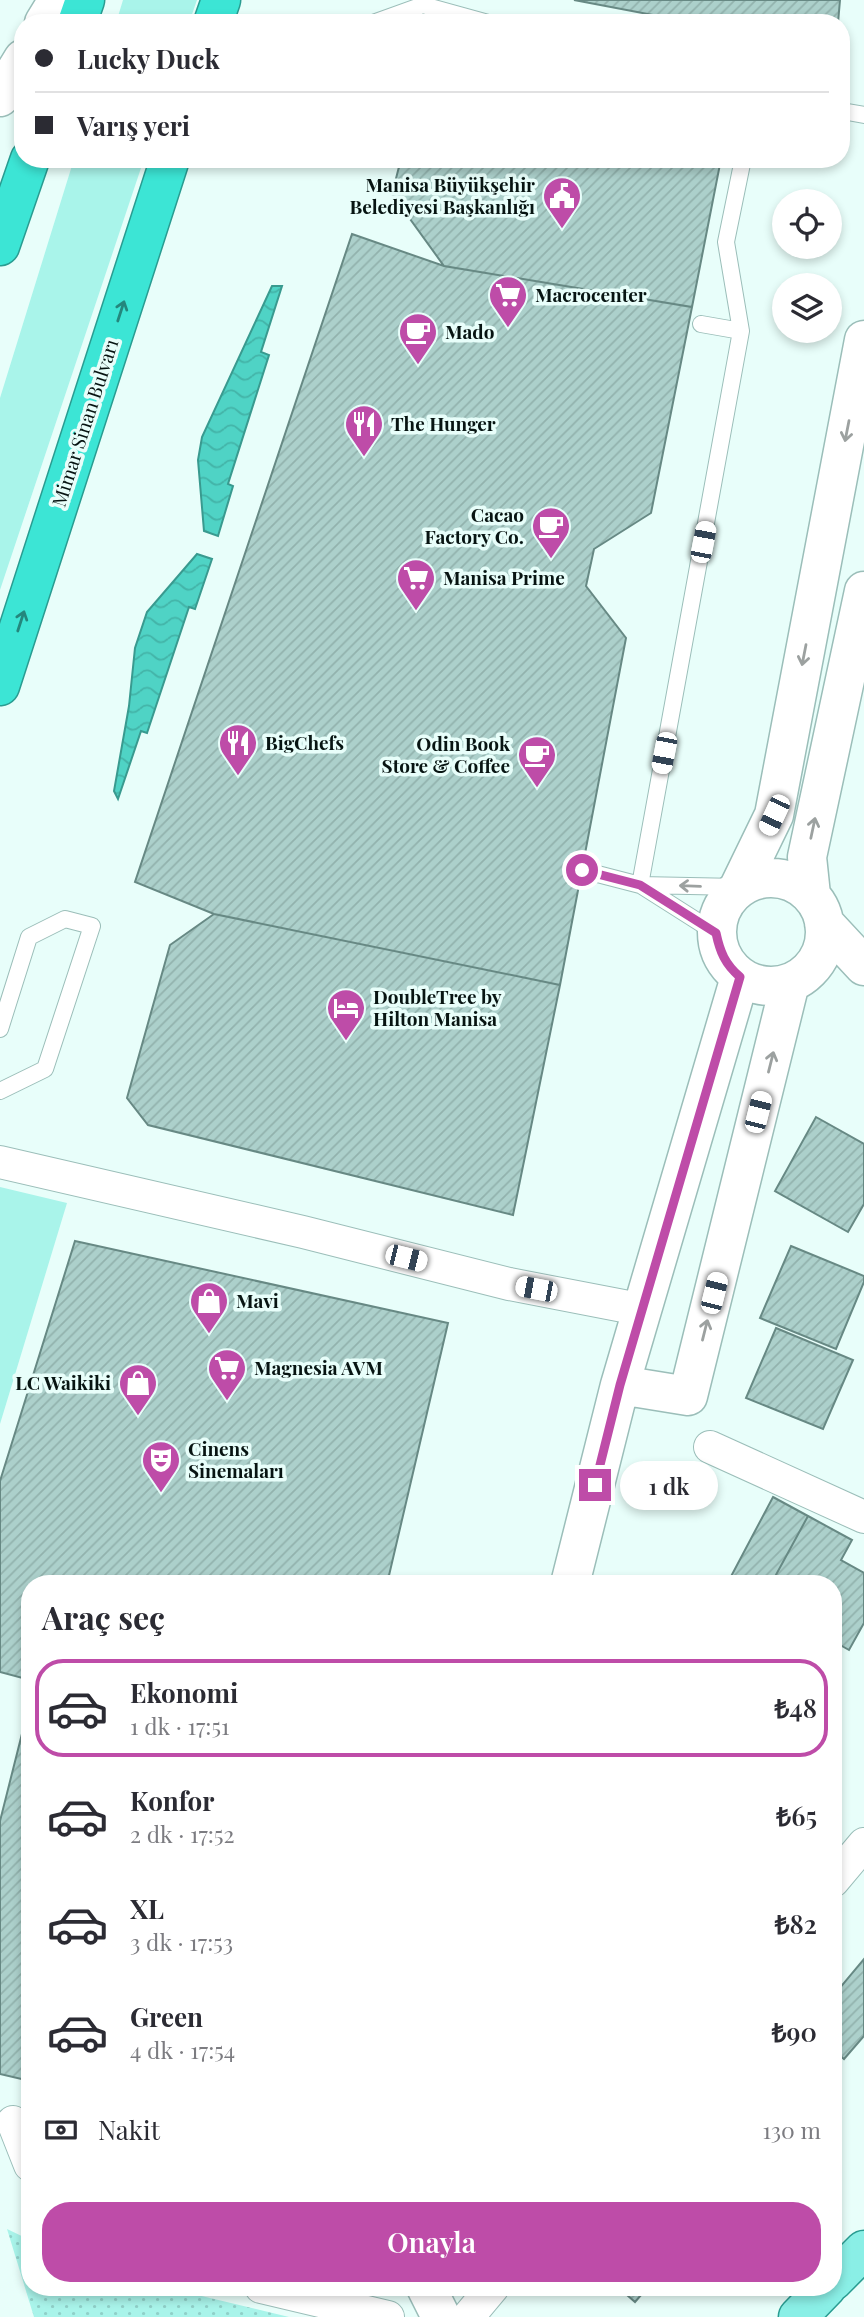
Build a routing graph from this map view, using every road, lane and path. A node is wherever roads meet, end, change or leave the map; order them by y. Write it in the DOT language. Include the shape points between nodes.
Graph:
graph roads {
  1 [pos="398,14"];
  2 [pos="456,14"];
  3 [pos="14,74"];
  4 [pos="0,97"];
  5 [pos="27,168"];
  6 [pos="167,168"];
  7 [pos="741,168"];
  8 [pos="0,246"];
  9 [pos="701,324"];
  10 [pos="741,331"];
  11 [pos="864,340"];
  12 [pos="864,591"];
  13 [pos="0,686"];
  14 [pos="582,870"];
  15 [pos="640,885"];
  16 [pos="739,887"];
  17 [pos="818,909"];
  18 [pos="716,933"];
  19 [pos="864,966"];
  20 [pos="864,972"];
  21 [pos="802,974"];
  22 [pos="740,977"];
  23 [pos="0,1029"];
  24 [pos="0,1091"];
  25 [pos="0,1162"];
  26 [pos="644,1310"];
  27 [pos="620,1385"];
  28 [pos="710,1447"];
  29 [pos="864,1517"];
  30 [pos="572,1575"];
  31 [pos="864,1844"];
  32 [pos="842,1870"];
  33 [pos="21,2124"];
  34 [pos="21,2142"];
  35 [pos="864,2250"];
  36 [pos="842,2272"];
  37 [pos="299,2296"];
  38 [pos="430,2296"];
  39 [pos="486,2296"];
  40 [pos="818,2296"];
  41 [pos="388,2317"];
  42 [pos="441,2317"];
  43 [pos="468,2317"];
  44 [pos="798,2317"];
  1 -- 2 [label="lane" via="423,5"];
  3 -- 4 [label="street"];
  5 -- 8 [label="highway"];
  13 -- 6 [label="highway, Mimar Sinan Bulvarı, one-way"];
  7 -- 10 [label="lane" via="726,243"];
  9 -- 10 [label="lane"];
  10 -- 15 [label="lane"];
  11 -- 16 [label="street, one-way" via="774,815"];
  17 -- 12 [label="street, one-way" via="807,858"];
  14 -- 15 [label="lane"];
  16 -- 15 [label="lane, one-way"];
  15 -- 18 [label="lane"];
  16 -- 17 [label="street" via="754,880 785,879 799,885"];
  16 -- 18 [label="street" via="727,900"];
  17 -- 19 [label="street"];
  17 -- 21 [label="street" via="825,937 822,951"];
  18 -- 22 [label="street" via="727,966"];
  20 -- 21 [label="street"];
  21 -- 22 [label="street" via="773,987"];
  27 -- 21 [label="street, one-way" via="688,1396"];
  22 -- 26 [label="street"];
  23 -- 24 [label="lane" via="29,937 65,919 92,926 46,1069"];
  25 -- 26 [label="street" via="509,1284"];
  26 -- 27 [label="street"];
  27 -- 30 [label="street"];
  28 -- 29 [label="street"];
  31 -- 32 [label="street"];
  33 -- 34 [label="street" via="13,2122"];
  35 -- 36 [label="main road"];
  37 -- 41 [label="street"];
  38 -- 42 [label="street"];
  39 -- 43 [label="street"];
  40 -- 44 [label="main road"];
}
